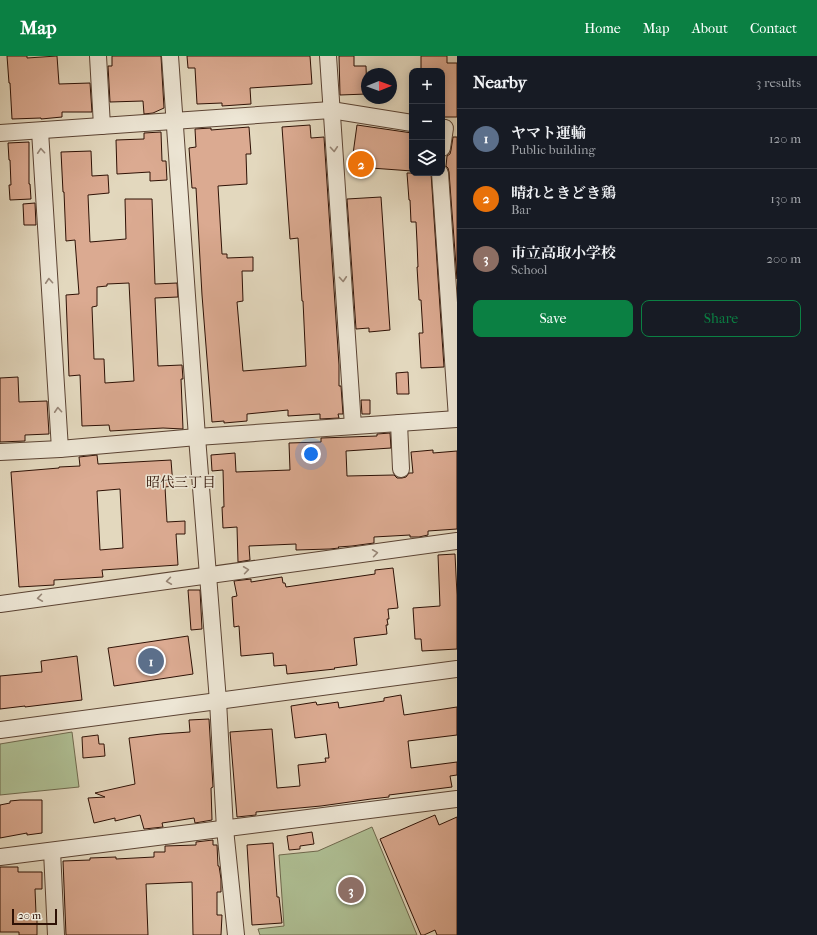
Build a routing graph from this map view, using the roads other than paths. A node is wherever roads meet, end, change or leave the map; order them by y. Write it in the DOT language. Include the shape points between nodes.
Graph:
graph roads {
  1 [pos="98,56"];
  2 [pos="170,56"];
  3 [pos="328,56"];
  4 [pos="332,110"];
  5 [pos="175,121"];
  6 [pos="409,123"];
  7 [pos="102,126"];
  8 [pos="448,128"];
  9 [pos="40,131"];
  10 [pos="0,133"];
  11 [pos="444,140"];
  12 [pos="440,176"];
  13 [pos="457,419"];
  14 [pos="399,423"];
  15 [pos="353,426"];
  16 [pos="197,437"];
  17 [pos="60,449"];
  18 [pos="0,452"];
  19 [pos="401,469"];
  20 [pos="457,542"];
  21 [pos="208,576"];
  22 [pos="0,604"];
  23 [pos="457,669"];
  24 [pos="218,701"];
  25 [pos="0,730"];
  26 [pos="457,798"];
  27 [pos="225,829"];
  28 [pos="52,851"];
  29 [pos="0,857"];
  30 [pos="56,935"];
  31 [pos="236,935"];
  1 -- 7 [label="street"];
  2 -- 5 [label="street"];
  3 -- 4 [label="street"];
  4 -- 5 [label="street"];
  4 -- 6 [label="street"];
  4 -- 15 [label="street, one-way"];
  5 -- 7 [label="street"];
  5 -- 16 [label="street"];
  7 -- 9 [label="street"];
  8 -- 11 [label="street"];
  9 -- 10 [label="street"];
  17 -- 9 [label="street, one-way"];
  12 -- 13 [label="street"];
  13 -- 14 [label="street"];
  14 -- 15 [label="street"];
  14 -- 19 [label="street"];
  15 -- 16 [label="street"];
  16 -- 17 [label="street"];
  16 -- 21 [label="street"];
  17 -- 18 [label="street"];
  21 -- 20 [label="street, one-way"];
  21 -- 22 [label="street, one-way"];
  21 -- 24 [label="street"];
  23 -- 24 [label="street"];
  24 -- 25 [label="street"];
  24 -- 27 [label="street"];
  26 -- 27 [label="street"];
  27 -- 28 [label="street"];
  27 -- 31 [label="street"];
  28 -- 29 [label="street"];
  28 -- 30 [label="street"];
}
